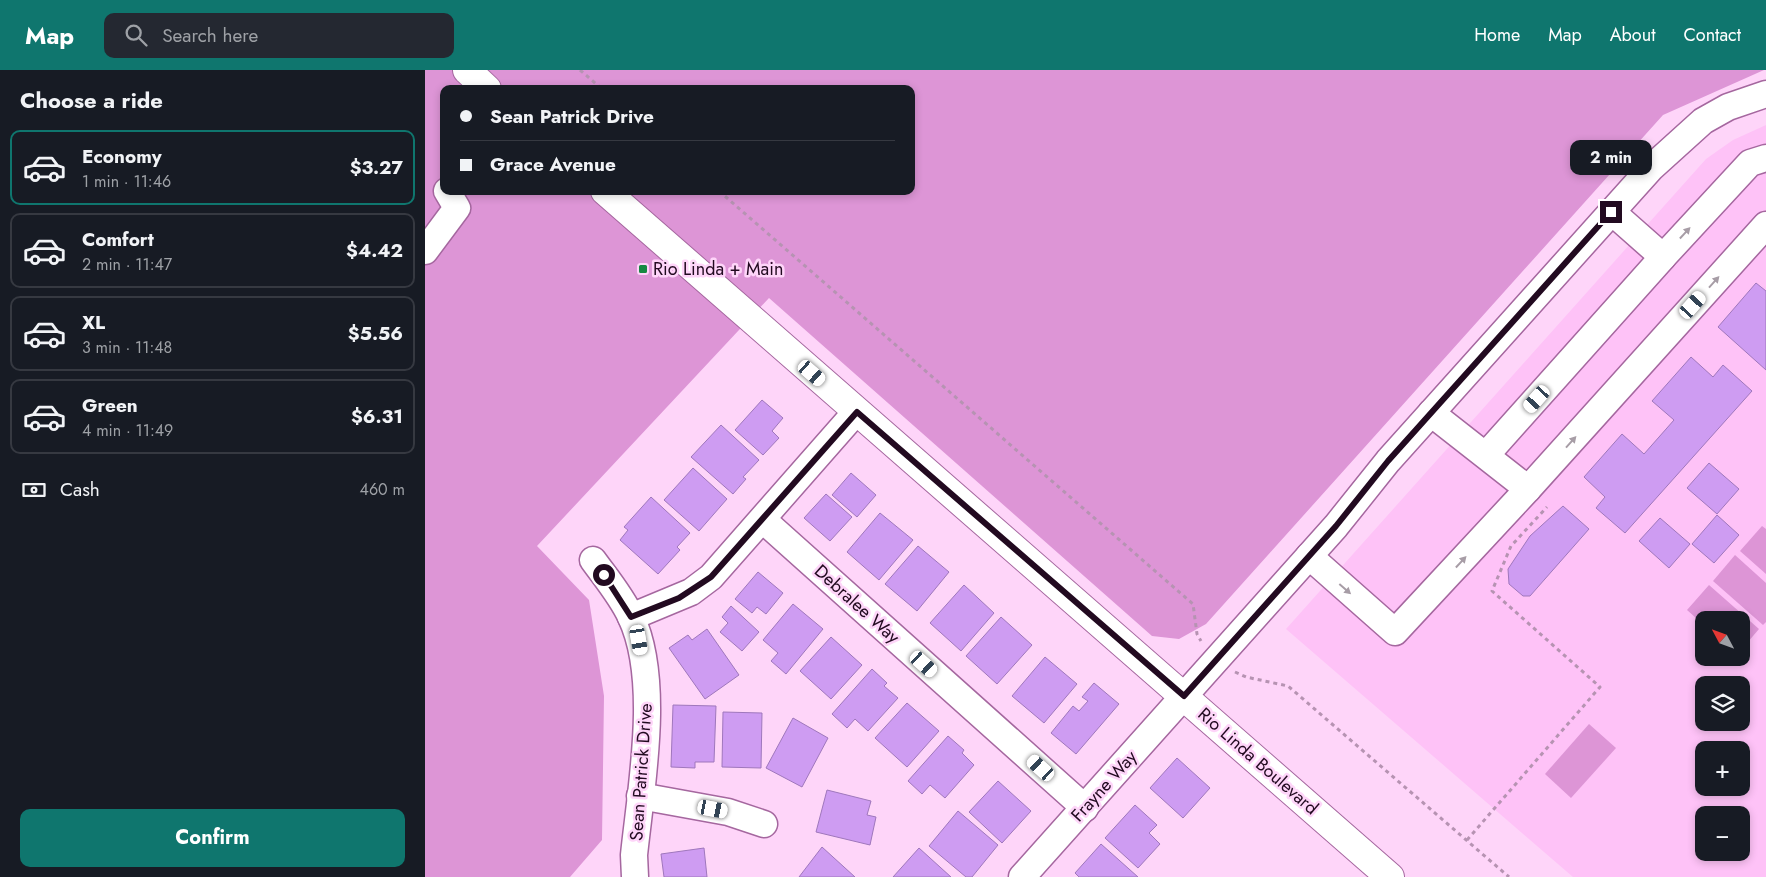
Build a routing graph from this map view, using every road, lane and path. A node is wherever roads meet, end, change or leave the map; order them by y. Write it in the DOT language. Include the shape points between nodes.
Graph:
graph roads {
  1 [pos="467,70"];
  2 [pos="580,70"];
  3 [pos="483,85"];
  4 [pos="597,85"];
  5 [pos="1766,94"];
  6 [pos="1766,158"];
  7 [pos="449,195"];
  8 [pos="610,195"];
  9 [pos="724,195"];
  10 [pos="1611,212"];
  11 [pos="1766,225"];
  12 [pos="425,251"];
  13 [pos="1663,257"];
  14 [pos="857,412"];
  15 [pos="1431,413"];
  16 [pos="1486,455"];
  17 [pos="1528,489"];
  18 [pos="1551,503"];
  19 [pos="763,520"];
  20 [pos="1309,556"];
  21 [pos="593,560"];
  22 [pos="1193,604"];
  23 [pos="631,617"];
  24 [pos="1288,686"];
  25 [pos="1184,696"];
  26 [pos="640,796"];
  27 [pos="1085,808"];
  28 [pos="764,824"];
  29 [pos="1467,840"];
  30 [pos="635,877"];
  31 [pos="1023,877"];
  32 [pos="1390,877"];
  33 [pos="1509,877"];
  1 -- 3 [label="main road"];
  2 -- 4 [label="path"];
  5 -- 10 [label="street, Frayne Way" via="1728,106 1703,121 1651,168"];
  13 -- 6 [label="street, one-way" via="1750,163"];
  7 -- 12 [label="street" via="457,208"];
  8 -- 14 [label="main road, Rio Linda Boulevard"];
  9 -- 22 [label="path"];
  10 -- 13 [label="street"];
  10 -- 15 [label="street, Frayne Way"];
  17 -- 11 [label="street, one-way"];
  13 -- 16 [label="street"];
  14 -- 19 [label="street"];
  14 -- 25 [label="main road, Rio Linda Boulevard"];
  15 -- 16 [label="street"];
  15 -- 20 [label="street, Frayne Way"];
  16 -- 17 [label="street"];
  20 -- 17 [label="street, one-way" via="1395,632"];
  18 -- 29 [label="path" via="1511,546 1492,591 1600,687"];
  19 -- 23 [label="street" via="711,577 691,592"];
  19 -- 27 [label="street, Debralee Way"];
  20 -- 25 [label="street, Frayne Way"];
  21 -- 23 [label="street, Sean Patrick Drive"];
  23 -- 26 [label="street, Sean Patrick Drive" via="639,640 648,716"];
  24 -- 29 [label="path"];
  25 -- 27 [label="street, Frayne Way"];
  25 -- 32 [label="main road, Rio Linda Boulevard"];
  26 -- 28 [label="street" via="728,812"];
  26 -- 30 [label="street, Sean Patrick Drive"];
  27 -- 31 [label="street, Frayne Way"];
  29 -- 33 [label="path"];
}
